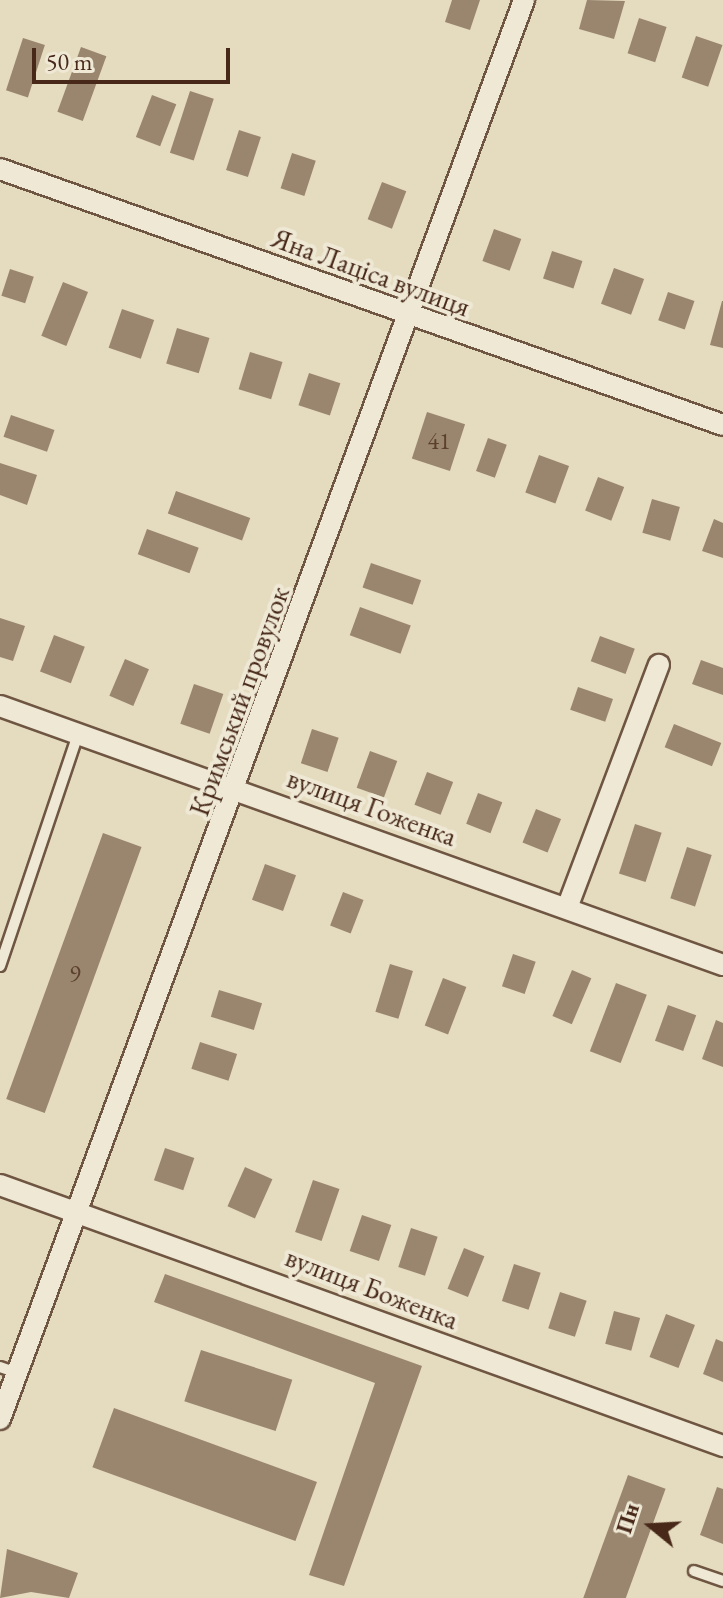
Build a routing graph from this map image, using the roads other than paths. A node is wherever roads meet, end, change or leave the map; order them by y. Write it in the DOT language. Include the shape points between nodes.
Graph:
graph roads {
  1 [pos="524,0"];
  2 [pos="0,169"];
  3 [pos="410,316"];
  4 [pos="723,425"];
  5 [pos="659,665"];
  6 [pos="0,706"];
  7 [pos="78,734"];
  8 [pos="237,788"];
  9 [pos="567,908"];
  10 [pos="723,965"];
  11 [pos="0,966"];
  12 [pos="0,1185"];
  13 [pos="75,1211"];
  14 [pos="8,1370"];
  15 [pos="0,1419"];
  16 [pos="723,1446"];
  17 [pos="694,1571"];
  18 [pos="723,1581"];
  1 -- 3 [label="street, Кримський провулок"];
  2 -- 3 [label="street, Яна Лаціса вулиця"];
  3 -- 4 [label="street, Яна Лаціса вулиця"];
  3 -- 8 [label="street, Кримський провулок"];
  5 -- 9 [label="street"];
  6 -- 7 [label="street, вулиця Гоженка"];
  7 -- 8 [label="street, вулиця Гоженка"];
  7 -- 11 [label="lane"];
  8 -- 9 [label="street, вулиця Гоженка"];
  8 -- 13 [label="street, Кримський провулок"];
  9 -- 10 [label="street, вулиця Гоженка"];
  12 -- 13 [label="street, вулиця Боженка"];
  13 -- 14 [label="street, Кримський провулок"];
  13 -- 16 [label="street, вулиця Боженка"];
  14 -- 15 [label="street, Кримський провулок"];
  17 -- 18 [label="lane"];
}
